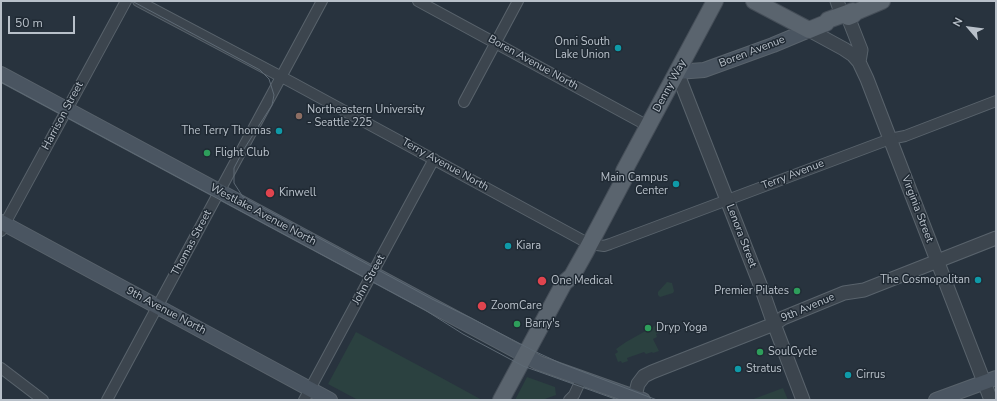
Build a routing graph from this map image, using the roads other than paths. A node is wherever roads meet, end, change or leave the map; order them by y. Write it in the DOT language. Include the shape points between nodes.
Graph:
graph roads {
  1 [pos="126,1"];
  2 [pos="138,1"];
  3 [pos="322,1"];
  4 [pos="418,1"];
  5 [pos="518,1"];
  6 [pos="715,1"];
  7 [pos="754,1"];
  8 [pos="882,1"];
  9 [pos="846,11"];
  10 [pos="809,30"];
  11 [pos="495,42"];
  12 [pos="859,62"];
  13 [pos="677,72"];
  14 [pos="1,74"];
  15 [pos="282,77"];
  16 [pos="996,101"];
  17 [pos="464,102"];
  18 [pos="67,109"];
  19 [pos="648,126"];
  20 [pos="890,139"];
  21 [pos="434,159"];
  22 [pos="219,191"];
  23 [pos="728,200"];
  24 [pos="2,226"];
  25 [pos="996,238"];
  26 [pos="586,242"];
  27 [pos="937,261"];
  28 [pos="372,274"];
  29 [pos="158,307"];
  30 [pos="774,324"];
  31 [pos="525,356"];
  32 [pos="1,368"];
  33 [pos="582,378"];
  34 [pos="990,380"];
  35 [pos="307,395"];
  36 [pos="637,399"];
  37 [pos="43,400"];
  38 [pos="107,400"];
  39 [pos="330,400"];
  40 [pos="501,400"];
  41 [pos="569,400"];
  42 [pos="803,400"];
  43 [pos="936,400"];
  44 [pos="991,400"];
  1 -- 18 [label="street, Harrison Street"];
  2 -- 15 [label="street, Terry Avenue North"];
  3 -- 15 [label="street, Thomas Street"];
  4 -- 11 [label="street, Boren Avenue North"];
  5 -- 11 [label="street"];
  6 -- 13 [label="main road, Denny Way"];
  7 -- 10 [label="main road"];
  8 -- 9 [label="main road, Boren Avenue"];
  9 -- 10 [label="main road, Boren Avenue"];
  9 -- 12 [label="street, Virginia Street" via="861,50"];
  10 -- 12 [label="street" via="844,49"];
  10 -- 13 [label="main road, Boren Avenue" via="704,70"];
  11 -- 17 [label="street"];
  11 -- 19 [label="street, Boren Avenue North"];
  12 -- 20 [label="street, Virginia Street"];
  13 -- 19 [label="main road, Denny Way"];
  13 -- 23 [label="street, Lenora Street"];
  14 -- 18 [label="main road, Westlake Avenue North"];
  15 -- 21 [label="street, Terry Avenue North"];
  15 -- 22 [label="street, Thomas Street"];
  16 -- 20 [label="street, Terry Avenue" via="905,136"];
  18 -- 22 [label="main road, Westlake Avenue North"];
  18 -- 24 [label="street, Harrison Street"];
  19 -- 26 [label="main road, Denny Way" via="624,171 617,175"];
  20 -- 23 [label="street, Terry Avenue"];
  20 -- 27 [label="street, Virginia Street"];
  21 -- 26 [label="street, Terry Avenue North"];
  21 -- 28 [label="street, John Street"];
  22 -- 28 [label="main road, Westlake Avenue North"];
  22 -- 29 [label="street, Thomas Street"];
  23 -- 26 [label="street, Terry Avenue" via="604,246"];
  23 -- 30 [label="street, Lenora Street"];
  24 -- 29 [label="main road, 9th Avenue North"];
  25 -- 27 [label="street, 9th Avenue"];
  26 -- 31 [label="main road, Denny Way" via="566,272 564,283"];
  27 -- 30 [label="street, 9th Avenue" via="864,290 844,293"];
  27 -- 34 [label="street, Virginia Street"];
  28 -- 31 [label="main road, Westlake Avenue North"];
  28 -- 35 [label="street, John Street"];
  29 -- 35 [label="main road, 9th Avenue North"];
  29 -- 38 [label="street, Thomas Street"];
  30 -- 36 [label="street, 9th Avenue" via="644,376 638,384"];
  30 -- 42 [label="street, Lenora Street"];
  31 -- 33 [label="main road, Westlake Avenue North"];
  31 -- 40 [label="main road, Denny Way"];
  32 -- 37 [label="street"];
  33 -- 36 [label="main road, Westlake Avenue North"];
  33 -- 41 [label="street"];
  34 -- 43 [label="main road"];
  34 -- 44 [label="street, Virginia Street"];
  35 -- 39 [label="main road, 9th Avenue North"];
}
